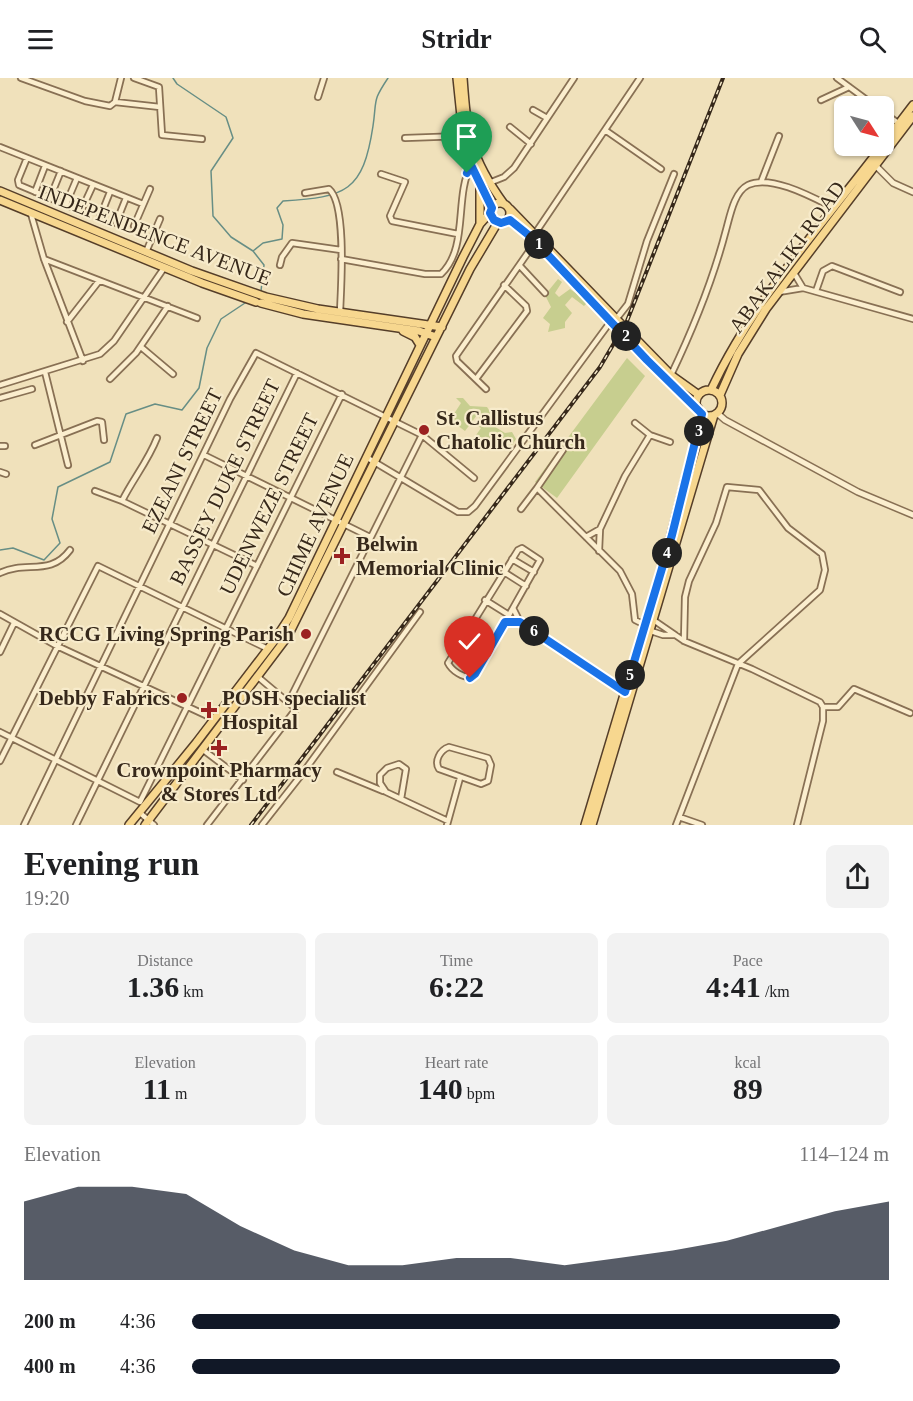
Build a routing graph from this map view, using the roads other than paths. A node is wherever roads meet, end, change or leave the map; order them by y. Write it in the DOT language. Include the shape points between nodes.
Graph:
graph roads {
  1 [pos="21,78"];
  2 [pos="121,78"];
  3 [pos="134,78"];
  4 [pos="324,78"];
  5 [pos="457,78"];
  6 [pos="463,78"];
  7 [pos="574,78"];
  8 [pos="640,78"];
  9 [pos="837,78"];
  10 [pos="849,87"];
  11 [pos="318,96"];
  12 [pos="861,96"];
  13 [pos="821,100"];
  14 [pos="115,102"];
  15 [pos="913,105"];
  16 [pos="160,107"];
  17 [pos="533,110"];
  18 [pos="913,116"];
  19 [pos="548,118"];
  20 [pos="894,121"];
  21 [pos="901,126"];
  22 [pos="510,127"];
  23 [pos="605,129"];
  24 [pos="894,133"];
  25 [pos="462,136"];
  26 [pos="778,136"];
  27 [pos="405,138"];
  28 [pos="202,139"];
  29 [pos="531,144"];
  30 [pos="0,147"];
  31 [pos="874,156"];
  32 [pos="27,158"];
  33 [pos="471,165"];
  34 [pos="875,165"];
  35 [pos="45,166"];
  36 [pos="661,169"];
  37 [pos="61,171"];
  38 [pos="381,174"];
  39 [pos="674,174"];
  40 [pos="77,178"];
  41 [pos="761,182"];
  42 [pos="489,183"];
  43 [pos="93,185"];
  44 [pos="480,187"];
  45 [pos="150,189"];
  46 [pos="0,191"];
  47 [pos="35,192"];
  48 [pos="110,192"];
  49 [pos="913,192"];
  50 [pos="305,193"];
  51 [pos="50,198"];
  52 [pos="126,198"];
  53 [pos="0,200"];
  54 [pos="66,204"];
  55 [pos="143,204"];
  56 [pos="504,204"];
  57 [pos="834,208"];
  58 [pos="510,209"];
  59 [pos="491,211"];
  60 [pos="31,213"];
  61 [pos="100,217"];
  62 [pos="160,219"];
  63 [pos="508,220"];
  64 [pos="498,222"];
  65 [pos="116,223"];
  66 [pos="480,224"];
  67 [pos="134,226"];
  68 [pos="458,234"];
  69 [pos="534,237"];
  70 [pos="341,250"];
  71 [pos="146,252"];
  72 [pos="44,259"];
  73 [pos="341,259"];
  74 [pos="280,265"];
  75 [pos="520,266"];
  76 [pos="164,268"];
  77 [pos="791,270"];
  78 [pos="99,281"];
  79 [pos="450,283"];
  80 [pos="504,285"];
  81 [pos="803,288"];
  82 [pos="776,290"];
  83 [pos="816,291"];
  84 [pos="900,292"];
  85 [pos="545,293"];
  86 [pos="248,295"];
  87 [pos="145,298"];
  88 [pos="261,301"];
  89 [pos="168,306"];
  90 [pos="340,312"];
  91 [pos="197,318"];
  92 [pos="913,319"];
  93 [pos="614,320"];
  94 [pos="67,322"];
  95 [pos="411,323"];
  96 [pos="430,323"];
  97 [pos="442,327"];
  98 [pos="398,328"];
  99 [pos="426,333"];
  100 [pos="629,336"];
  101 [pos="436,337"];
  102 [pos="741,342"];
  103 [pos="420,345"];
  104 [pos="141,347"];
  105 [pos="83,362"];
  106 [pos="45,372"];
  107 [pos="297,373"];
  108 [pos="173,374"];
  109 [pos="670,375"];
  110 [pos="110,379"];
  111 [pos="476,379"];
  112 [pos="0,385"];
  113 [pos="32,389"];
  114 [pos="486,389"];
  115 [pos="711,390"];
  116 [pos="342,394"];
  117 [pos="699,395"];
  118 [pos="720,395"];
  119 [pos="0,398"];
  120 [pos="700,411"];
  121 [pos="715,414"];
  122 [pos="384,416"];
  123 [pos="394,421"];
  124 [pos="635,423"];
  125 [pos="61,434"];
  126 [pos="422,435"];
  127 [pos="650,435"];
  128 [pos="157,438"];
  129 [pos="104,440"];
  130 [pos="670,442"];
  131 [pos="35,445"];
  132 [pos="563,450"];
  133 [pos="204,455"];
  134 [pos="365,456"];
  135 [pos="375,461"];
  136 [pos="68,465"];
  137 [pos="246,476"];
  138 [pos="401,476"];
  139 [pos="474,478"];
  140 [pos="537,488"];
  141 [pos="95,491"];
  142 [pos="290,498"];
  143 [pos="122,501"];
  144 [pos="521,509"];
  145 [pos="913,515"];
  146 [pos="335,518"];
  147 [pos="344,523"];
  148 [pos="170,524"];
  149 [pos="600,529"];
  150 [pos="370,537"];
  151 [pos="586,537"];
  152 [pos="214,545"];
  153 [pos="70,550"];
  154 [pos="599,551"];
  155 [pos="512,558"];
  156 [pos="256,566"];
  157 [pos="504,572"];
  158 [pos="534,572"];
  159 [pos="0,573"];
  160 [pos="141,585"];
  161 [pos="526,586"];
  162 [pos="485,600"];
  163 [pos="183,605"];
  164 [pos="513,608"];
  165 [pos="420,612"];
  166 [pos="0,614"];
  167 [pos="509,615"];
  168 [pos="650,618"];
  169 [pos="505,622"];
  170 [pos="520,622"];
  171 [pos="14,623"];
  172 [pos="470,625"];
  173 [pos="226,628"];
  174 [pos="646,628"];
  175 [pos="675,635"];
  176 [pos="461,639"];
  177 [pos="494,640"];
  178 [pos="684,641"];
  179 [pos="57,646"];
  180 [pos="268,649"];
  181 [pos="453,650"];
  182 [pos="0,652"];
  183 [pos="487,653"];
  184 [pos="738,664"];
  185 [pos="100,666"];
  186 [pos="479,666"];
  187 [pos="258,677"];
  188 [pos="144,688"];
  189 [pos="625,692"];
  190 [pos="289,701"];
  191 [pos="823,707"];
  192 [pos="188,708"];
  193 [pos="910,713"];
  194 [pos="214,719"];
  195 [pos="0,732"];
  196 [pos="10,737"];
  197 [pos="196,743"];
  198 [pos="204,750"];
  199 [pos="54,759"];
  200 [pos="0,760"];
  201 [pos="337,772"];
  202 [pos="460,778"];
  203 [pos="243,780"];
  204 [pos="98,781"];
  205 [pos="386,792"];
  206 [pos="401,799"];
  207 [pos="143,802"];
  208 [pos="139,812"];
  209 [pos="679,817"];
  210 [pos="149,823"];
  211 [pos="447,823"];
  212 [pos="24,825"];
  213 [pos="76,825"];
  214 [pos="129,825"];
  215 [pos="207,825"];
  216 [pos="262,825"];
  217 [pos="585,825"];
  218 [pos="592,825"];
  219 [pos="676,825"];
  220 [pos="702,825"];
  221 [pos="797,825"];
  1 -- 14 [label="street" via="85,101 110,106"];
  2 -- 14 [label="street"];
  3 -- 16 [label="street" via="158,85"];
  4 -- 11 [label="street"];
  5 -- 25 [label="main road"];
  6 -- 42 [label="main road" via="468,134 474,157"];
  7 -- 19 [label="street"];
  8 -- 23 [label="street"];
  9 -- 10 [label="street"];
  10 -- 12 [label="street"];
  10 -- 13 [label="street"];
  14 -- 16 [label="street"];
  15 -- 21 [label="main road, ABAKALIKI ROAD"];
  16 -- 28 [label="street" via="162,135"];
  17 -- 19 [label="street"];
  18 -- 21 [label="main road, ABAKALIKI ROAD"];
  19 -- 29 [label="street"];
  20 -- 21 [label="street"];
  21 -- 24 [label="main road, ABAKALIKI ROAD"];
  21 -- 34 [label="main road, ABAKALIKI ROAD"];
  22 -- 29 [label="street"];
  23 -- 36 [label="street"];
  23 -- 69 [label="street"];
  25 -- 27 [label="street"];
  25 -- 33 [label="main road"];
  26 -- 41 [label="street"];
  29 -- 42 [label="street" via="508,173"];
  30 -- 32 [label="street"];
  31 -- 57 [label="main road, ABAKALIKI ROAD"];
  32 -- 35 [label="street"];
  32 -- 47 [label="street" via="18,182"];
  33 -- 44 [label="main road"];
  33 -- 68 [label="street" via="462,189"];
  34 -- 49 [label="street" via="893,183"];
  34 -- 77 [label="main road, ABAKALIKI ROAD"];
  35 -- 37 [label="street"];
  35 -- 47 [label="street"];
  37 -- 40 [label="street"];
  37 -- 51 [label="street"];
  38 -- 68 [label="street" via="406,184 390,216 393,222"];
  39 -- 93 [label="street" via="647,241 628,304"];
  40 -- 43 [label="street"];
  40 -- 54 [label="street"];
  41 -- 57 [label="street" via="797,190"];
  41 -- 109 [label="street" via="749,184 739,193 705,296"];
  42 -- 56 [label="main road"];
  43 -- 48 [label="street"];
  43 -- 54 [label="street" via="83,210"];
  44 -- 59 [label="main road"];
  44 -- 66 [label="main road"];
  45 -- 55 [label="street"];
  46 -- 71 [label="main road, INDEPENDENCE AVENUE"];
  47 -- 51 [label="street"];
  48 -- 52 [label="street"];
  48 -- 61 [label="street"];
  50 -- 70 [label="street" via="329,189 334,196"];
  51 -- 54 [label="street"];
  52 -- 55 [label="street"];
  52 -- 65 [label="street"];
  53 -- 60 [label="main road, INDEPENDENCE AVENUE"];
  55 -- 67 [label="street"];
  56 -- 58 [label="main road"];
  56 -- 59 [label="main road"];
  57 -- 77 [label="main road, ABAKALIKI ROAD"];
  58 -- 63 [label="main road"];
  58 -- 69 [label="main road"];
  59 -- 64 [label="main road"];
  59 -- 66 [label="main road, CHIME AVENUE"];
  60 -- 72 [label="street"];
  60 -- 76 [label="main road, INDEPENDENCE AVENUE"];
  62 -- 71 [label="street"];
  63 -- 64 [label="main road"];
  63 -- 69 [label="main road"];
  64 -- 97 [label="main road, CHIME AVENUE" via="480,248"];
  66 -- 79 [label="main road, CHIME AVENUE"];
  68 -- 73 [label="street" via="444,272 438,275"];
  69 -- 75 [label="street"];
  69 -- 93 [label="main road"];
  70 -- 73 [label="street"];
  70 -- 74 [label="street" via="292,243"];
  71 -- 86 [label="main road, INDEPENDENCE AVENUE"];
  72 -- 78 [label="street"];
  72 -- 94 [label="street"];
  73 -- 90 [label="street"];
  75 -- 80 [label="street"];
  75 -- 85 [label="street"];
  76 -- 86 [label="main road, INDEPENDENCE AVENUE"];
  76 -- 87 [label="street"];
  77 -- 81 [label="street"];
  77 -- 82 [label="main road, ABAKALIKI ROAD"];
  78 -- 87 [label="street"];
  78 -- 94 [label="street"];
  79 -- 95 [label="main road" via="428,316"];
  79 -- 96 [label="main road, CHIME AVENUE"];
  80 -- 111 [label="street" via="456,356"];
  80 -- 111 [label="street" via="527,311"];
  81 -- 82 [label="street"];
  81 -- 83 [label="street"];
  82 -- 102 [label="main road, ABAKALIKI ROAD"];
  83 -- 84 [label="street" via="823,272 832,266"];
  83 -- 92 [label="street"];
  86 -- 88 [label="main road, INDEPENDENCE AVENUE"];
  87 -- 89 [label="street"];
  87 -- 105 [label="street" via="107,348"];
  88 -- 90 [label="main road, INDEPENDENCE AVENUE"];
  88 -- 98 [label="main road, INDEPENDENCE AVENUE" via="303,314"];
  89 -- 91 [label="street"];
  89 -- 104 [label="street"];
  90 -- 95 [label="main road, INDEPENDENCE AVENUE"];
  93 -- 100 [label="main road, bridge"];
  93 -- 138 [label="street" via="471,510 458,512"];
  94 -- 105 [label="street"];
  95 -- 96 [label="main road, INDEPENDENCE AVENUE"];
  96 -- 97 [label="main road, INDEPENDENCE AVENUE"];
  96 -- 99 [label="main road, CHIME AVENUE"];
  97 -- 101 [label="main road, CHIME AVENUE"];
  98 -- 99 [label="main road, INDEPENDENCE AVENUE"];
  98 -- 103 [label="main road" via="415,337"];
  99 -- 101 [label="main road, INDEPENDENCE AVENUE"];
  99 -- 103 [label="main road, CHIME AVENUE"];
  100 -- 109 [label="main road"];
  100 -- 120 [label="main road"];
  101 -- 123 [label="main road, CHIME AVENUE"];
  102 -- 115 [label="main road, ABAKALIKI ROAD"];
  102 -- 118 [label="main road, ABAKALIKI ROAD"];
  103 -- 122 [label="main road, CHIME AVENUE"];
  104 -- 108 [label="street"];
  104 -- 110 [label="street"];
  105 -- 106 [label="street"];
  106 -- 112 [label="street"];
  106 -- 125 [label="street"];
  107 -- 116 [label="street"];
  107 -- 133 [label="street, EZEANI STREET" via="256,353"];
  107 -- 137 [label="street, BASSEY DUKE STREET"];
  109 -- 117 [label="main road"];
  111 -- 114 [label="street"];
  113 -- 119 [label="street"];
  115 -- 117 [label="main road"];
  115 -- 118 [label="main road"];
  116 -- 122 [label="street"];
  116 -- 142 [label="street, UDENWEZE STREET"];
  117 -- 120 [label="main road"];
  118 -- 121 [label="main road" via="722,404"];
  120 -- 121 [label="main road"];
  120 -- 168 [label="main road"];
  121 -- 145 [label="street" via="858,492"];
  121 -- 168 [label="main road"];
  122 -- 123 [label="street"];
  122 -- 134 [label="main road, CHIME AVENUE"];
  123 -- 126 [label="street"];
  123 -- 135 [label="main road, CHIME AVENUE"];
  124 -- 127 [label="street"];
  125 -- 129 [label="street" via="100,421"];
  125 -- 131 [label="street"];
  125 -- 136 [label="street"];
  126 -- 138 [label="street"];
  126 -- 139 [label="street"];
  127 -- 130 [label="street"];
  127 -- 149 [label="street"];
  128 -- 143 [label="street" via="151,455"];
  132 -- 140 [label="street"];
  133 -- 137 [label="street"];
  133 -- 148 [label="street, EZEANI STREET"];
  134 -- 135 [label="street"];
  134 -- 146 [label="main road, CHIME AVENUE"];
  135 -- 138 [label="street"];
  135 -- 147 [label="main road, CHIME AVENUE"];
  137 -- 142 [label="street"];
  137 -- 152 [label="street, BASSEY DUKE STREET"];
  138 -- 150 [label="street"];
  140 -- 144 [label="street"];
  140 -- 151 [label="street"];
  141 -- 143 [label="street"];
  142 -- 146 [label="street"];
  142 -- 156 [label="street, UDENWEZE STREET"];
  143 -- 148 [label="street"];
  146 -- 147 [label="street"];
  146 -- 180 [label="main road, CHIME AVENUE" via="289,618"];
  147 -- 150 [label="street"];
  147 -- 187 [label="main road, CHIME AVENUE" via="288,636"];
  148 -- 152 [label="street"];
  148 -- 160 [label="street, EZEANI STREET"];
  149 -- 151 [label="street"];
  149 -- 154 [label="street"];
  150 -- 190 [label="street"];
  151 -- 154 [label="street"];
  152 -- 156 [label="street"];
  152 -- 163 [label="street, BASSEY DUKE STREET"];
  153 -- 159 [label="street" via="51,566 16,566"];
  154 -- 174 [label="street" via="625,579 632,594 635,620"];
  155 -- 157 [label="street"];
  155 -- 158 [label="street"];
  155 -- 158 [label="street" via="522,548 540,560"];
  156 -- 173 [label="street, UDENWEZE STREET"];
  157 -- 161 [label="street"];
  157 -- 162 [label="street"];
  158 -- 161 [label="street"];
  160 -- 163 [label="street"];
  160 -- 179 [label="street" via="96,567"];
  160 -- 185 [label="street, EZEANI STREET"];
  161 -- 164 [label="street"];
  162 -- 167 [label="street"];
  162 -- 172 [label="street"];
  163 -- 173 [label="street"];
  163 -- 188 [label="street, BASSEY DUKE STREET"];
  164 -- 167 [label="street"];
  164 -- 170 [label="street"];
  165 -- 216 [label="street"];
  166 -- 171 [label="street"];
  167 -- 169 [label="street"];
  168 -- 174 [label="main road"];
  168 -- 175 [label="street"];
  169 -- 170 [label="street"];
  169 -- 177 [label="street"];
  170 -- 189 [label="street"];
  171 -- 179 [label="street"];
  171 -- 182 [label="street"];
  172 -- 176 [label="street"];
  172 -- 177 [label="street"];
  173 -- 180 [label="street"];
  173 -- 192 [label="street, UDENWEZE STREET"];
  174 -- 175 [label="street"];
  174 -- 189 [label="main road"];
  174 -- 218 [label="main road"];
  175 -- 178 [label="street"];
  176 -- 181 [label="street"];
  176 -- 183 [label="street"];
  177 -- 183 [label="street"];
  178 -- 184 [label="street"];
  178 -- 184 [label="street" via="689,581 716,524 727,487 759,490 788,528 822,554 825,570 815,596"];
  179 -- 185 [label="street"];
  179 -- 196 [label="street"];
  180 -- 194 [label="main road, CHIME AVENUE"];
  181 -- 186 [label="street"];
  181 -- 186 [label="street" via="447,663 453,670 470,678"];
  183 -- 186 [label="street"];
  184 -- 191 [label="street" via="811,697"];
  184 -- 209 [label="street"];
  185 -- 188 [label="street"];
  185 -- 199 [label="street, EZEANI STREET"];
  187 -- 190 [label="street"];
  187 -- 198 [label="main road, CHIME AVENUE"];
  188 -- 192 [label="street"];
  188 -- 204 [label="street, BASSEY DUKE STREET"];
  189 -- 217 [label="main road"];
  190 -- 203 [label="street" via="296,709"];
  191 -- 193 [label="street" via="838,707 854,689"];
  191 -- 221 [label="street" via="823,721"];
  192 -- 194 [label="street"];
  192 -- 207 [label="street, UDENWEZE STREET"];
  194 -- 197 [label="main road, CHIME AVENUE"];
  195 -- 196 [label="street"];
  196 -- 199 [label="street"];
  196 -- 200 [label="street"];
  197 -- 198 [label="street"];
  197 -- 207 [label="main road, CHIME AVENUE"];
  198 -- 203 [label="street"];
  198 -- 210 [label="main road, CHIME AVENUE"];
  199 -- 204 [label="street"];
  199 -- 212 [label="street, EZEANI STREET"];
  201 -- 205 [label="street"];
  202 -- 202 [label="street" via="486,782 490,776 489,760 449,747 443,749 438,768"];
  202 -- 211 [label="street"];
  203 -- 215 [label="street"];
  204 -- 207 [label="street"];
  204 -- 213 [label="street, BASSEY DUKE STREET"];
  205 -- 206 [label="street"];
  205 -- 206 [label="street" via="380,783 381,775 387,768 401,765 406,769"];
  206 -- 211 [label="street"];
  207 -- 208 [label="main road, CHIME AVENUE"];
  208 -- 210 [label="street"];
  208 -- 214 [label="main road, CHIME AVENUE"];
  209 -- 219 [label="street"];
  209 -- 220 [label="street"];
}
